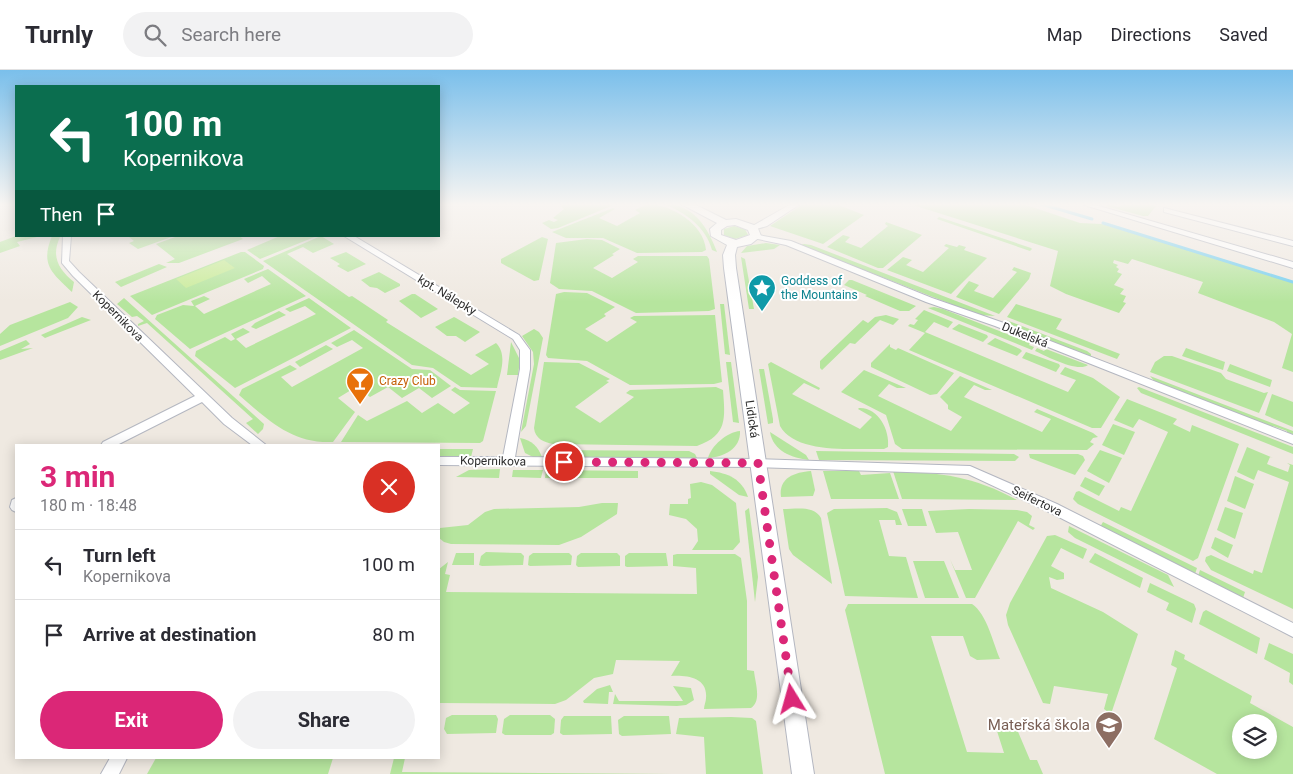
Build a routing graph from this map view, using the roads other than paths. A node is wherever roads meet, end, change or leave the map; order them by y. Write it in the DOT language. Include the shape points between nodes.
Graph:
graph roads {
  1 [pos="68,237"];
  2 [pos="350,237"];
  3 [pos="718,237"];
  4 [pos="752,237"];
  5 [pos="770,237"];
  6 [pos="1197,237"];
  7 [pos="1269,237"];
  8 [pos="733,243"];
  9 [pos="1293,244"];
  10 [pos="1293,265"];
  11 [pos="202,396"];
  12 [pos="1293,440"];
  13 [pos="109,444"];
  14 [pos="259,444"];
  15 [pos="440,461"];
  16 [pos="508,462"];
  17 [pos="758,463"];
  18 [pos="1293,630"];
  19 [pos="118,759"];
  20 [pos="110,774"];
  21 [pos="803,774"];
  1 -- 11 [label="street, Kopernikova" via="65,261"];
  2 -- 16 [label="street, kpt. Nálepky" via="516,337 525,350 526,369"];
  3 -- 8 [label="street"];
  4 -- 8 [label="street" via="750,241"];
  5 -- 12 [label="street, Dukelská"];
  6 -- 10 [label="street"];
  7 -- 9 [label="street"];
  8 -- 17 [label="street, Lidická" via="729,255 730,268"];
  11 -- 13 [label="street"];
  11 -- 14 [label="street, Kopernikova" via="235,428"];
  15 -- 16 [label="street, Kopernikova"];
  16 -- 17 [label="street, Kopernikova"];
  17 -- 18 [label="street, Seifertova" via="970,470 1053,508"];
  17 -- 21 [label="street, Lidická"];
  19 -- 20 [label="street"];
}
